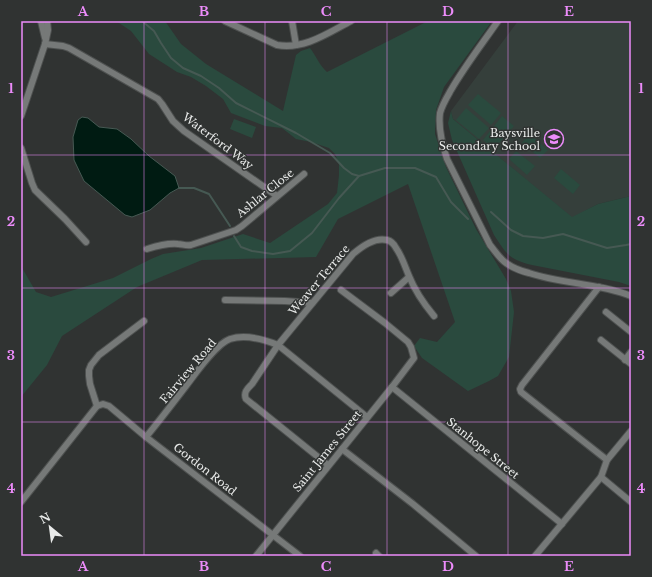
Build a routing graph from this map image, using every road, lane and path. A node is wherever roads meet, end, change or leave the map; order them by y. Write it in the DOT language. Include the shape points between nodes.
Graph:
graph roads {
  1 [pos="41,21"];
  2 [pos="47,21"];
  3 [pos="225,21"];
  4 [pos="292,21"];
  5 [pos="351,21"];
  6 [pos="498,21"];
  7 [pos="46,43"];
  8 [pos="296,45"];
  9 [pos="21,116"];
  10 [pos="21,148"];
  11 [pos="304,174"];
  12 [pos="277,196"];
  13 [pos="86,242"];
  14 [pos="147,249"];
  15 [pos="409,278"];
  16 [pos="599,287"];
  17 [pos="341,290"];
  18 [pos="391,293"];
  19 [pos="631,296"];
  20 [pos="225,300"];
  21 [pos="312,303"];
  22 [pos="606,312"];
  23 [pos="434,316"];
  24 [pos="144,321"];
  25 [pos="631,332"];
  26 [pos="601,340"];
  27 [pos="278,345"];
  28 [pos="631,352"];
  29 [pos="625,360"];
  30 [pos="631,364"];
  31 [pos="392,387"];
  32 [pos="97,406"];
  33 [pos="367,417"];
  34 [pos="631,431"];
  35 [pos="146,437"];
  36 [pos="342,449"];
  37 [pos="607,460"];
  38 [pos="328,465"];
  39 [pos="601,477"];
  40 [pos="21,502"];
  41 [pos="631,502"];
  42 [pos="562,524"];
  43 [pos="273,534"];
  44 [pos="538,555"];
  45 [pos="256,556"];
  46 [pos="300,556"];
  47 [pos="476,556"];
  1 -- 7 [label="street"];
  2 -- 7 [label="street"];
  3 -- 8 [label="street" via="277,45"];
  4 -- 8 [label="street"];
  5 -- 8 [label="street" via="314,40"];
  6 -- 16 [label="street" via="457,80 441,111 440,135 447,159 490,245 506,263 538,276"];
  7 -- 9 [label="street"];
  7 -- 12 [label="street, Waterford Way" via="69,48 158,99 173,121 184,131"];
  10 -- 13 [label="street" via="35,190"];
  11 -- 12 [label="street, Ashlar Close"];
  12 -- 14 [label="street, Ashlar Close" via="236,230 191,245 162,245"];
  15 -- 18 [label="street"];
  15 -- 21 [label="street, Weaver Terrace" via="397,248 386,240 379,240 353,254"];
  15 -- 23 [label="street, Weaver Terrace"];
  16 -- 19 [label="street"];
  16 -- 37 [label="street" via="520,389"];
  17 -- 31 [label="street, Saint James Street" via="385,323 411,347 414,358"];
  20 -- 21 [label="street"];
  21 -- 27 [label="street, Weaver Terrace"];
  22 -- 25 [label="street"];
  24 -- 32 [label="street" via="99,355 91,365 90,384"];
  26 -- 29 [label="street"];
  27 -- 33 [label="street"];
  27 -- 35 [label="street, Fairview Road" via="254,338 226,341 210,357"];
  27 -- 38 [label="street, Weaver Terrace" via="247,389 246,399"];
  28 -- 29 [label="street"];
  29 -- 30 [label="street"];
  31 -- 33 [label="street, Saint James Street"];
  31 -- 42 [label="street, Stanhope Street"];
  32 -- 35 [label="street, Gordon Road" via="109,406"];
  32 -- 40 [label="street"];
  33 -- 36 [label="street, Saint James Street"];
  34 -- 37 [label="street"];
  35 -- 43 [label="street, Gordon Road"];
  36 -- 38 [label="street, Saint James Street"];
  36 -- 47 [label="street"];
  37 -- 39 [label="street"];
  38 -- 43 [label="street, Saint James Street"];
  39 -- 41 [label="street"];
  39 -- 42 [label="street"];
  42 -- 44 [label="street"];
  43 -- 45 [label="street, Saint James Street"];
  43 -- 46 [label="street, Gordon Road"];
}
